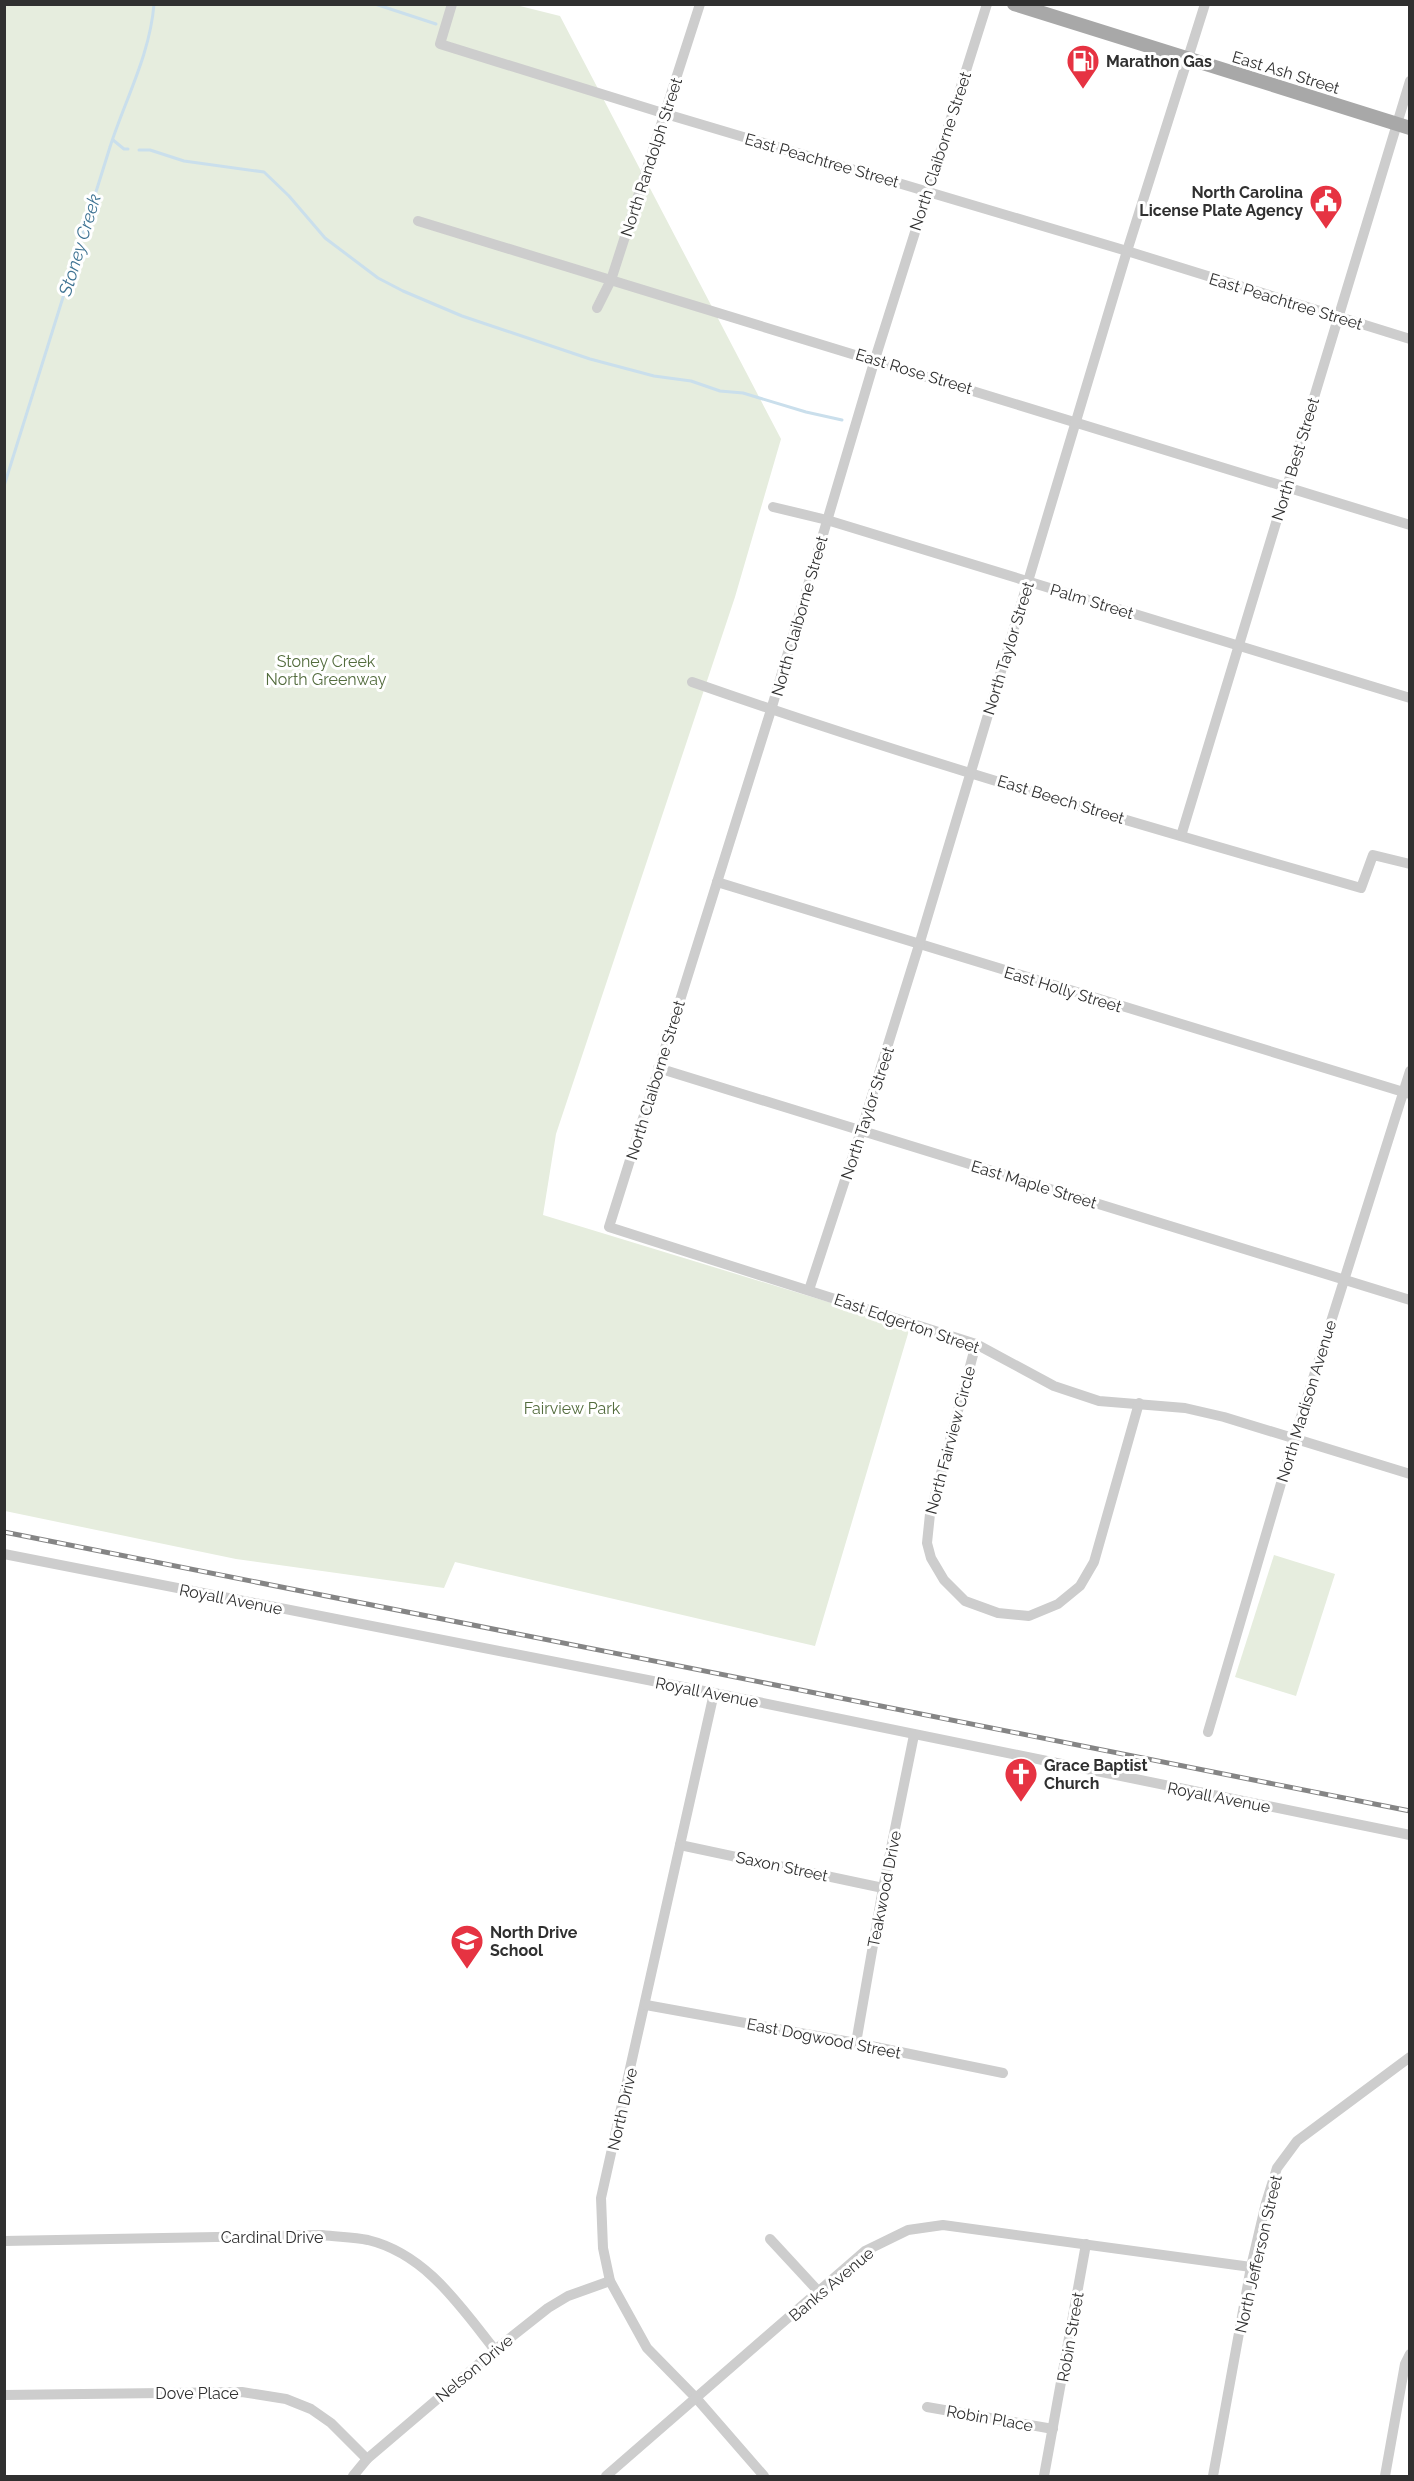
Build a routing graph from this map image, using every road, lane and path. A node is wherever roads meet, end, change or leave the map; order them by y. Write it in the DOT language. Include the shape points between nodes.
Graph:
graph roads {
  1 [pos="452,4"];
  2 [pos="700,4"];
  3 [pos="987,4"];
  4 [pos="1014,4"];
  5 [pos="1205,4"];
  6 [pos="1188,59"];
  7 [pos="1410,81"];
  8 [pos="666,114"];
  9 [pos="1403,126"];
  10 [pos="927,191"];
  11 [pos="418,221"];
  12 [pos="1128,251"];
  13 [pos="611,279"];
  14 [pos="597,308"];
  15 [pos="1338,318"];
  16 [pos="1410,339"];
  17 [pos="875,359"];
  18 [pos="1077,422"];
  19 [pos="1286,487"];
  20 [pos="773,507"];
  21 [pos="827,520"];
  22 [pos="1410,525"];
  23 [pos="1029,582"];
  24 [pos="1239,646"];
  25 [pos="692,682"];
  26 [pos="1410,698"];
  27 [pos="771,710"];
  28 [pos="969,771"];
  29 [pos="1181,836"];
  30 [pos="1410,864"];
  31 [pos="717,882"];
  32 [pos="919,945"];
  33 [pos="658,1068"];
  34 [pos="1410,1071"];
  35 [pos="1406,1093"];
  36 [pos="861,1131"];
  37 [pos="609,1227"];
  38 [pos="1343,1280"];
  39 [pos="809,1290"];
  40 [pos="1410,1300"];
  41 [pos="976,1344"];
  42 [pos="1139,1403"];
  43 [pos="1294,1439"];
  44 [pos="1410,1474"];
  45 [pos="4,1554"];
  46 [pos="714,1693"];
  47 [pos="1208,1732"];
  48 [pos="914,1735"];
  49 [pos="1410,1835"];
  50 [pos="680,1845"];
  51 [pos="883,1888"];
  52 [pos="646,2005"];
  53 [pos="856,2043"];
  54 [pos="1406,2059"];
  55 [pos="1003,2073"];
  56 [pos="1410,2073"];
  57 [pos="770,2239"];
  58 [pos="4,2241"];
  59 [pos="1086,2244"];
  60 [pos="1251,2267"];
  61 [pos="610,2281"];
  62 [pos="819,2292"];
  63 [pos="495,2350"];
  64 [pos="1410,2354"];
  65 [pos="4,2395"];
  66 [pos="697,2399"];
  67 [pos="927,2407"];
  68 [pos="1053,2430"];
  69 [pos="367,2459"];
  70 [pos="353,2476"];
  71 [pos="606,2476"];
  72 [pos="764,2476"];
  73 [pos="1044,2476"];
  74 [pos="1213,2476"];
  75 [pos="1385,2476"];
  1 -- 8 [label="street, East Peachtree Street" via="440,44"];
  2 -- 8 [label="street, North Randolph Street"];
  3 -- 10 [label="street, North Claiborne Street"];
  4 -- 6 [label="main road, East Ash Street"];
  5 -- 6 [label="street, North Taylor Street"];
  6 -- 9 [label="main road, East Ash Street"];
  6 -- 12 [label="street, North Taylor Street"];
  7 -- 9 [label="street, North Best Street"];
  8 -- 10 [label="street, East Peachtree Street"];
  8 -- 13 [label="street, North Randolph Street"];
  9 -- 15 [label="street, North Best Street"];
  10 -- 12 [label="street, East Peachtree Street"];
  10 -- 17 [label="street, North Claiborne Street"];
  11 -- 13 [label="street, East Rose Street"];
  12 -- 15 [label="street, East Peachtree Street"];
  12 -- 18 [label="street, North Taylor Street"];
  13 -- 14 [label="street, North Randolph Street"];
  13 -- 17 [label="street, East Rose Street"];
  15 -- 16 [label="street, East Peachtree Street"];
  15 -- 19 [label="street, North Best Street"];
  17 -- 18 [label="street, East Rose Street"];
  17 -- 21 [label="street, North Claiborne Street"];
  18 -- 19 [label="street, East Rose Street"];
  18 -- 23 [label="street, North Taylor Street"];
  19 -- 22 [label="street, East Rose Street"];
  19 -- 24 [label="street, North Best Street"];
  20 -- 21 [label="street, Palm Street"];
  21 -- 23 [label="street, Palm Street"];
  21 -- 27 [label="street, North Claiborne Street"];
  23 -- 24 [label="street, Palm Street"];
  23 -- 28 [label="street, North Taylor Street"];
  24 -- 26 [label="street, Palm Street"];
  24 -- 29 [label="street, North Best Street"];
  25 -- 27 [label="street, East Beech Street"];
  27 -- 28 [label="street, East Beech Street"];
  27 -- 31 [label="street, North Claiborne Street"];
  28 -- 29 [label="street, East Beech Street"];
  28 -- 32 [label="street, North Taylor Street"];
  29 -- 30 [label="street, East Beech Street" via="1361,888 1373,855"];
  31 -- 32 [label="street, East Holly Street"];
  31 -- 33 [label="street, North Claiborne Street"];
  32 -- 35 [label="street, East Holly Street"];
  32 -- 36 [label="street, North Taylor Street"];
  33 -- 36 [label="street, East Maple Street"];
  33 -- 37 [label="street, North Claiborne Street"];
  34 -- 35 [label="street, North Madison Avenue"];
  35 -- 38 [label="street, North Madison Avenue"];
  36 -- 38 [label="street, East Maple Street"];
  36 -- 39 [label="street, North Taylor Street"];
  37 -- 39 [label="street, East Edgerton Street"];
  38 -- 40 [label="street, East Maple Street"];
  38 -- 43 [label="street, North Madison Avenue"];
  39 -- 41 [label="street, East Edgerton Street"];
  41 -- 42 [label="street, East Edgerton Street" via="1054,1386 1099,1401"];
  41 -- 42 [label="street, North Fairview Circle" via="936,1485 927,1543 944,1580 965,1601 998,1613 1029,1616 1058,1604 1080,1586 1094,1562"];
  42 -- 43 [label="street, East Edgerton Street" via="1224,1417"];
  43 -- 44 [label="street, East Edgerton Street"];
  43 -- 47 [label="street, North Madison Avenue"];
  45 -- 46 [label="street, Royall Avenue"];
  46 -- 48 [label="street, Royall Avenue"];
  46 -- 50 [label="street, North Drive"];
  48 -- 49 [label="street, Royall Avenue"];
  48 -- 51 [label="street, Teakwood Drive"];
  50 -- 51 [label="street, Saxon Street"];
  50 -- 52 [label="street, North Drive"];
  51 -- 53 [label="street, Teakwood Drive"];
  52 -- 53 [label="street, East Dogwood Street"];
  52 -- 61 [label="street, North Drive" via="601,2198 603,2248"];
  53 -- 55 [label="street, East Dogwood Street"];
  54 -- 56 [label="street"];
  54 -- 60 [label="street, North Jefferson Street" via="1297,2140 1277,2168"];
  57 -- 62 [label="street"];
  58 -- 63 [label="street, Cardinal Drive" via="322,2235 368,2240 422,2266 446,2288"];
  59 -- 60 [label="street, Banks Avenue"];
  59 -- 62 [label="street, Banks Avenue" via="943,2225 908,2230 865,2252"];
  59 -- 68 [label="street, Robin Street"];
  60 -- 74 [label="street, North Jefferson Street"];
  61 -- 63 [label="street, Nelson Drive" via="568,2296"];
  61 -- 66 [label="street, North Drive" via="647,2348"];
  62 -- 66 [label="street, Banks Avenue"];
  63 -- 69 [label="street, Nelson Drive"];
  64 -- 75 [label="street"];
  65 -- 69 [label="street, Dove Place" via="242,2392 286,2399 312,2409 331,2423"];
  66 -- 71 [label="street, Banks Avenue"];
  66 -- 72 [label="street, North Drive"];
  67 -- 68 [label="street, Robin Place"];
  68 -- 73 [label="street, Robin Street"];
  69 -- 70 [label="street, Nelson Drive"];
}
